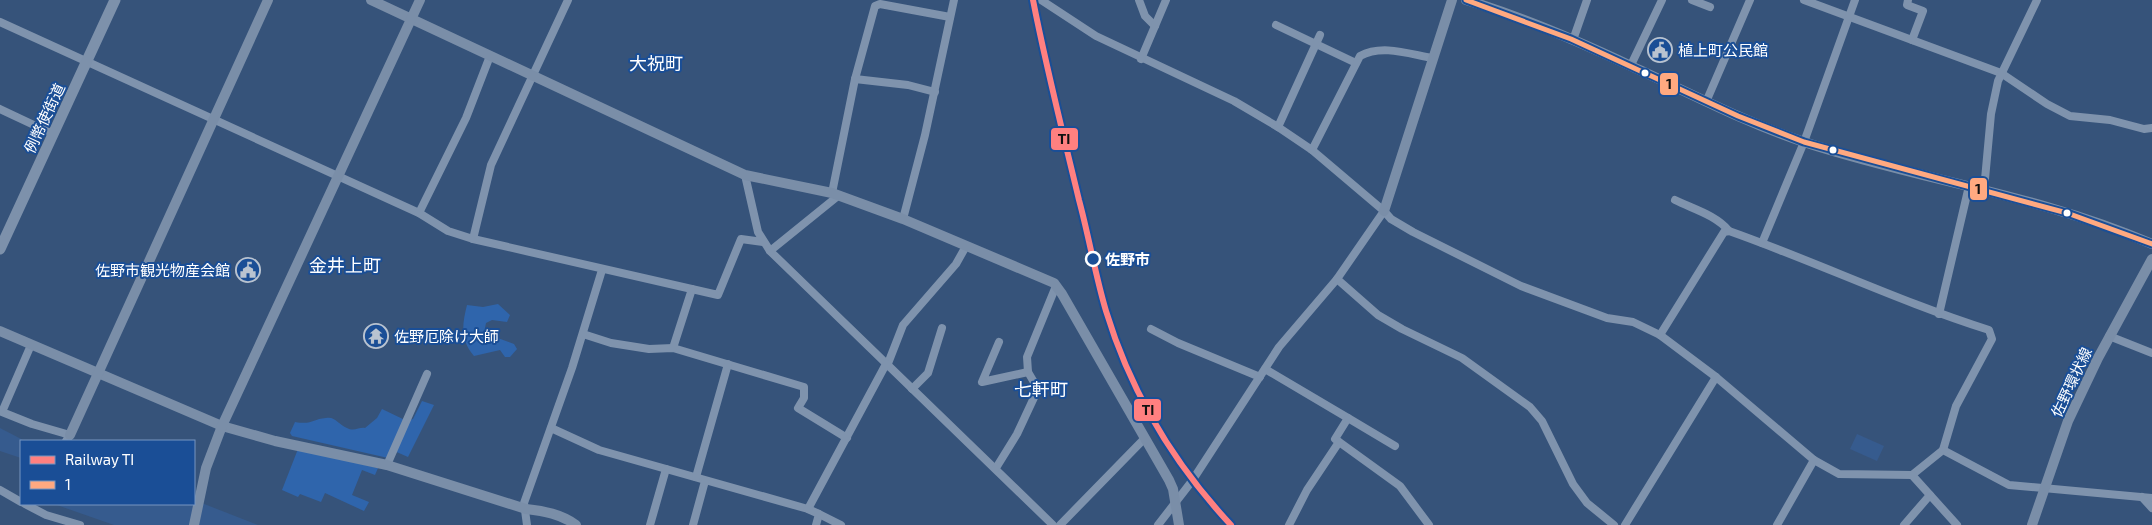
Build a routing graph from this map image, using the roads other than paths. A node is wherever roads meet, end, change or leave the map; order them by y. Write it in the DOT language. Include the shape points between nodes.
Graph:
graph roads {
  1 [pos="115,0"];
  2 [pos="268,0"];
  3 [pos="371,0"];
  4 [pos="420,0"];
  5 [pos="568,0"];
  6 [pos="954,0"];
  7 [pos="1041,0"];
  8 [pos="1054,0"];
  9 [pos="1139,0"];
  10 [pos="1166,0"];
  11 [pos="1452,0"];
  12 [pos="1466,0"];
  13 [pos="1587,0"];
  14 [pos="1662,0"];
  15 [pos="1692,0"];
  16 [pos="1750,0"];
  17 [pos="1804,0"];
  18 [pos="1855,0"];
  19 [pos="1908,0"];
  20 [pos="2037,0"];
  21 [pos="1710,7"];
  22 [pos="1057,11"];
  23 [pos="950,18"];
  24 [pos="1849,18"];
  25 [pos="412,19"];
  26 [pos="0,22"];
  27 [pos="1276,25"];
  28 [pos="1154,26"];
  29 [pos="1320,35"];
  30 [pos="1573,40"];
  31 [pos="1912,40"];
  32 [pos="1315,45"];
  33 [pos="490,56"];
  34 [pos="1432,58"];
  35 [pos="1141,59"];
  36 [pos="87,60"];
  37 [pos="1356,63"];
  38 [pos="1631,65"];
  39 [pos="2001,73"];
  40 [pos="533,75"];
  41 [pos="855,79"];
  42 [pos="935,92"];
  43 [pos="1706,102"];
  44 [pos="0,109"];
  45 [pos="215,120"];
  46 [pos="1278,127"];
  47 [pos="2152,128"];
  48 [pos="53,134"];
  49 [pos="1804,142"];
  50 [pos="1312,150"];
  51 [pos="745,175"];
  52 [pos="339,176"];
  53 [pos="1970,186"];
  54 [pos="1984,190"];
  55 [pos="835,195"];
  56 [pos="1674,200"];
  57 [pos="1384,211"];
  58 [pos="419,213"];
  59 [pos="902,219"];
  60 [pos="1729,231"];
  61 [pos="473,239"];
  62 [pos="763,242"];
  63 [pos="1762,243"];
  64 [pos="2152,244"];
  65 [pos="966,248"];
  66 [pos="0,250"];
  67 [pos="770,251"];
  68 [pos="2152,259"];
  69 [pos="602,270"];
  70 [pos="1337,279"];
  71 [pos="1056,286"];
  72 [pos="692,289"];
  73 [pos="1939,314"];
  74 [pos="942,328"];
  75 [pos="1150,329"];
  76 [pos="0,332"];
  77 [pos="583,334"];
  78 [pos="1660,335"];
  79 [pos="2109,336"];
  80 [pos="999,342"];
  81 [pos="31,345"];
  82 [pos="673,348"];
  83 [pos="2152,352"];
  84 [pos="728,364"];
  85 [pos="887,365"];
  86 [pos="1265,368"];
  87 [pos="1028,372"];
  88 [pos="98,373"];
  89 [pos="427,374"];
  90 [pos="1260,376"];
  91 [pos="1716,377"];
  92 [pos="912,389"];
  93 [pos="1348,418"];
  94 [pos="222,426"];
  95 [pos="551,428"];
  96 [pos="847,438"];
  97 [pos="1145,438"];
  98 [pos="68,439"];
  99 [pos="1339,442"];
  100 [pos="1394,446"];
  101 [pos="1943,450"];
  102 [pos="1814,460"];
  103 [pos="387,465"];
  104 [pos="996,468"];
  105 [pos="666,469"];
  106 [pos="1912,474"];
  107 [pos="696,477"];
  108 [pos="705,481"];
  109 [pos="2044,488"];
  110 [pos="0,490"];
  111 [pos="1930,495"];
  112 [pos="2142,497"];
  113 [pos="2152,498"];
  114 [pos="20,501"];
  115 [pos="1176,505"];
  116 [pos="37,506"];
  117 [pos="2152,508"];
  118 [pos="526,509"];
  119 [pos="808,509"];
  120 [pos="819,514"];
  121 [pos="1051,524"];
  122 [pos="80,525"];
  123 [pos="194,525"];
  124 [pos="527,525"];
  125 [pos="576,525"];
  126 [pos="650,525"];
  127 [pos="692,525"];
  128 [pos="816,525"];
  129 [pos="841,525"];
  130 [pos="1060,525"];
  131 [pos="1158,525"];
  132 [pos="1179,525"];
  133 [pos="1289,525"];
  134 [pos="1428,525"];
  135 [pos="1614,525"];
  136 [pos="1625,525"];
  137 [pos="1776,525"];
  138 [pos="1904,525"];
  139 [pos="1958,525"];
  140 [pos="2032,525"];
  1 -- 36 [label="main road, 例幣使街道"];
  2 -- 45 [label="street"];
  3 -- 25 [label="street"];
  4 -- 25 [label="street"];
  5 -- 40 [label="street"];
  6 -- 23 [label="street"];
  7 -- 22 [label="street"];
  8 -- 22 [label="street"];
  9 -- 28 [label="street" via="1145,16"];
  10 -- 28 [label="street"];
  11 -- 34 [label="street"];
  12 -- 30 [label="street"];
  13 -- 30 [label="street"];
  14 -- 38 [label="street"];
  15 -- 21 [label="street"];
  16 -- 43 [label="street"];
  17 -- 24 [label="street"];
  18 -- 24 [label="street"];
  19 -- 31 [label="street" via="1907,5 1922,11"];
  20 -- 39 [label="street"];
  22 -- 35 [label="street"];
  23 -- 41 [label="street" via="877,4"];
  23 -- 42 [label="street"];
  24 -- 31 [label="street"];
  24 -- 49 [label="street"];
  25 -- 33 [label="street"];
  25 -- 52 [label="street"];
  26 -- 36 [label="street"];
  27 -- 32 [label="street"];
  28 -- 35 [label="street"];
  29 -- 32 [label="street"];
  30 -- 38 [label="street"];
  31 -- 39 [label="street"];
  32 -- 37 [label="street"];
  32 -- 46 [label="street"];
  33 -- 40 [label="street"];
  33 -- 58 [label="street" via="466,118"];
  34 -- 37 [label="street" via="1384,50 1369,51"];
  34 -- 57 [label="street"];
  35 -- 46 [label="street" via="1234,101"];
  36 -- 45 [label="street"];
  36 -- 48 [label="main road, 例幣使街道"];
  37 -- 50 [label="street"];
  38 -- 43 [label="street"];
  39 -- 47 [label="street" via="2070,116 2110,120 2144,130"];
  39 -- 54 [label="street" via="1991,114"];
  40 -- 51 [label="street"];
  40 -- 61 [label="street" via="491,165"];
  41 -- 42 [label="street" via="908,85"];
  41 -- 55 [label="street"];
  42 -- 59 [label="street"];
  43 -- 49 [label="street"];
  44 -- 48 [label="street"];
  45 -- 52 [label="street"];
  45 -- 88 [label="street"];
  46 -- 50 [label="street"];
  48 -- 66 [label="main road, 例幣使街道"];
  49 -- 53 [label="street"];
  49 -- 63 [label="street"];
  50 -- 57 [label="street"];
  51 -- 55 [label="street"];
  51 -- 62 [label="street"];
  52 -- 58 [label="street"];
  52 -- 94 [label="street"];
  53 -- 54 [label="street"];
  53 -- 73 [label="street"];
  54 -- 64 [label="street" via="2057,208"];
  55 -- 59 [label="street"];
  55 -- 67 [label="street"];
  56 -- 60 [label="street" via="1712,217"];
  57 -- 70 [label="street"];
  57 -- 78 [label="street" via="1413,232 1521,286 1607,318 1633,322"];
  58 -- 61 [label="street" via="448,231"];
  59 -- 65 [label="street"];
  60 -- 63 [label="street"];
  60 -- 78 [label="street" via="1724,232"];
  61 -- 69 [label="street"];
  62 -- 67 [label="street"];
  62 -- 72 [label="street" via="741,240 718,295"];
  63 -- 73 [label="street"];
  65 -- 71 [label="street"];
  65 -- 85 [label="street" via="903,325"];
  67 -- 85 [label="street"];
  68 -- 79 [label="street, 佐野環状線"];
  69 -- 72 [label="street"];
  69 -- 77 [label="street"];
  70 -- 86 [label="street"];
  70 -- 135 [label="street" via="1378,315 1462,358 1530,407 1542,421 1574,484 1587,502"];
  71 -- 87 [label="street" via="1027,357"];
  71 -- 97 [label="street"];
  72 -- 82 [label="street"];
  73 -- 101 [label="street" via="1989,330 1992,339 1956,406"];
  74 -- 92 [label="street" via="928,374"];
  75 -- 90 [label="street"];
  76 -- 81 [label="street"];
  77 -- 82 [label="street" via="611,343 649,349"];
  77 -- 95 [label="street"];
  78 -- 91 [label="street"];
  79 -- 83 [label="street"];
  79 -- 109 [label="street, 佐野環状線" via="2068,421"];
  80 -- 87 [label="street" via="982,382"];
  81 -- 88 [label="street"];
  81 -- 98 [label="street" via="2,412"];
  82 -- 84 [label="street"];
  84 -- 96 [label="street" via="804,387 804,398 798,408"];
  84 -- 107 [label="street"];
  85 -- 92 [label="street"];
  85 -- 96 [label="street"];
  86 -- 90 [label="street"];
  86 -- 93 [label="street"];
  87 -- 104 [label="street" via="1038,389 1017,434"];
  88 -- 94 [label="street"];
  88 -- 98 [label="street"];
  89 -- 103 [label="street"];
  90 -- 115 [label="street"];
  91 -- 102 [label="street"];
  91 -- 136 [label="street"];
  92 -- 104 [label="street"];
  93 -- 99 [label="street" via="1335,439"];
  93 -- 100 [label="street"];
  94 -- 103 [label="street"];
  94 -- 123 [label="street" via="206,468"];
  95 -- 105 [label="street" via="599,450"];
  95 -- 118 [label="street" via="526,497"];
  96 -- 119 [label="street"];
  97 -- 115 [label="street" via="1173,489"];
  97 -- 130 [label="street"];
  99 -- 133 [label="street" via="1307,490"];
  99 -- 134 [label="street" via="1400,486"];
  101 -- 106 [label="street"];
  101 -- 109 [label="street" via="2008,485"];
  102 -- 106 [label="street" via="1839,474"];
  102 -- 137 [label="street"];
  103 -- 118 [label="street"];
  104 -- 121 [label="street"];
  105 -- 107 [label="street"];
  105 -- 126 [label="street"];
  106 -- 111 [label="street"];
  107 -- 108 [label="street"];
  108 -- 119 [label="street"];
  108 -- 127 [label="street"];
  109 -- 112 [label="street"];
  109 -- 140 [label="street, 佐野環状線"];
  110 -- 114 [label="street"];
  111 -- 138 [label="street"];
  111 -- 139 [label="street"];
  112 -- 113 [label="street"];
  112 -- 117 [label="street"];
  115 -- 131 [label="street"];
  115 -- 132 [label="street"];
  116 -- 122 [label="street" via="46,515"];
  118 -- 124 [label="street"];
  118 -- 125 [label="street" via="561,516"];
  119 -- 120 [label="street"];
  120 -- 128 [label="street"];
  120 -- 129 [label="street"];
}
